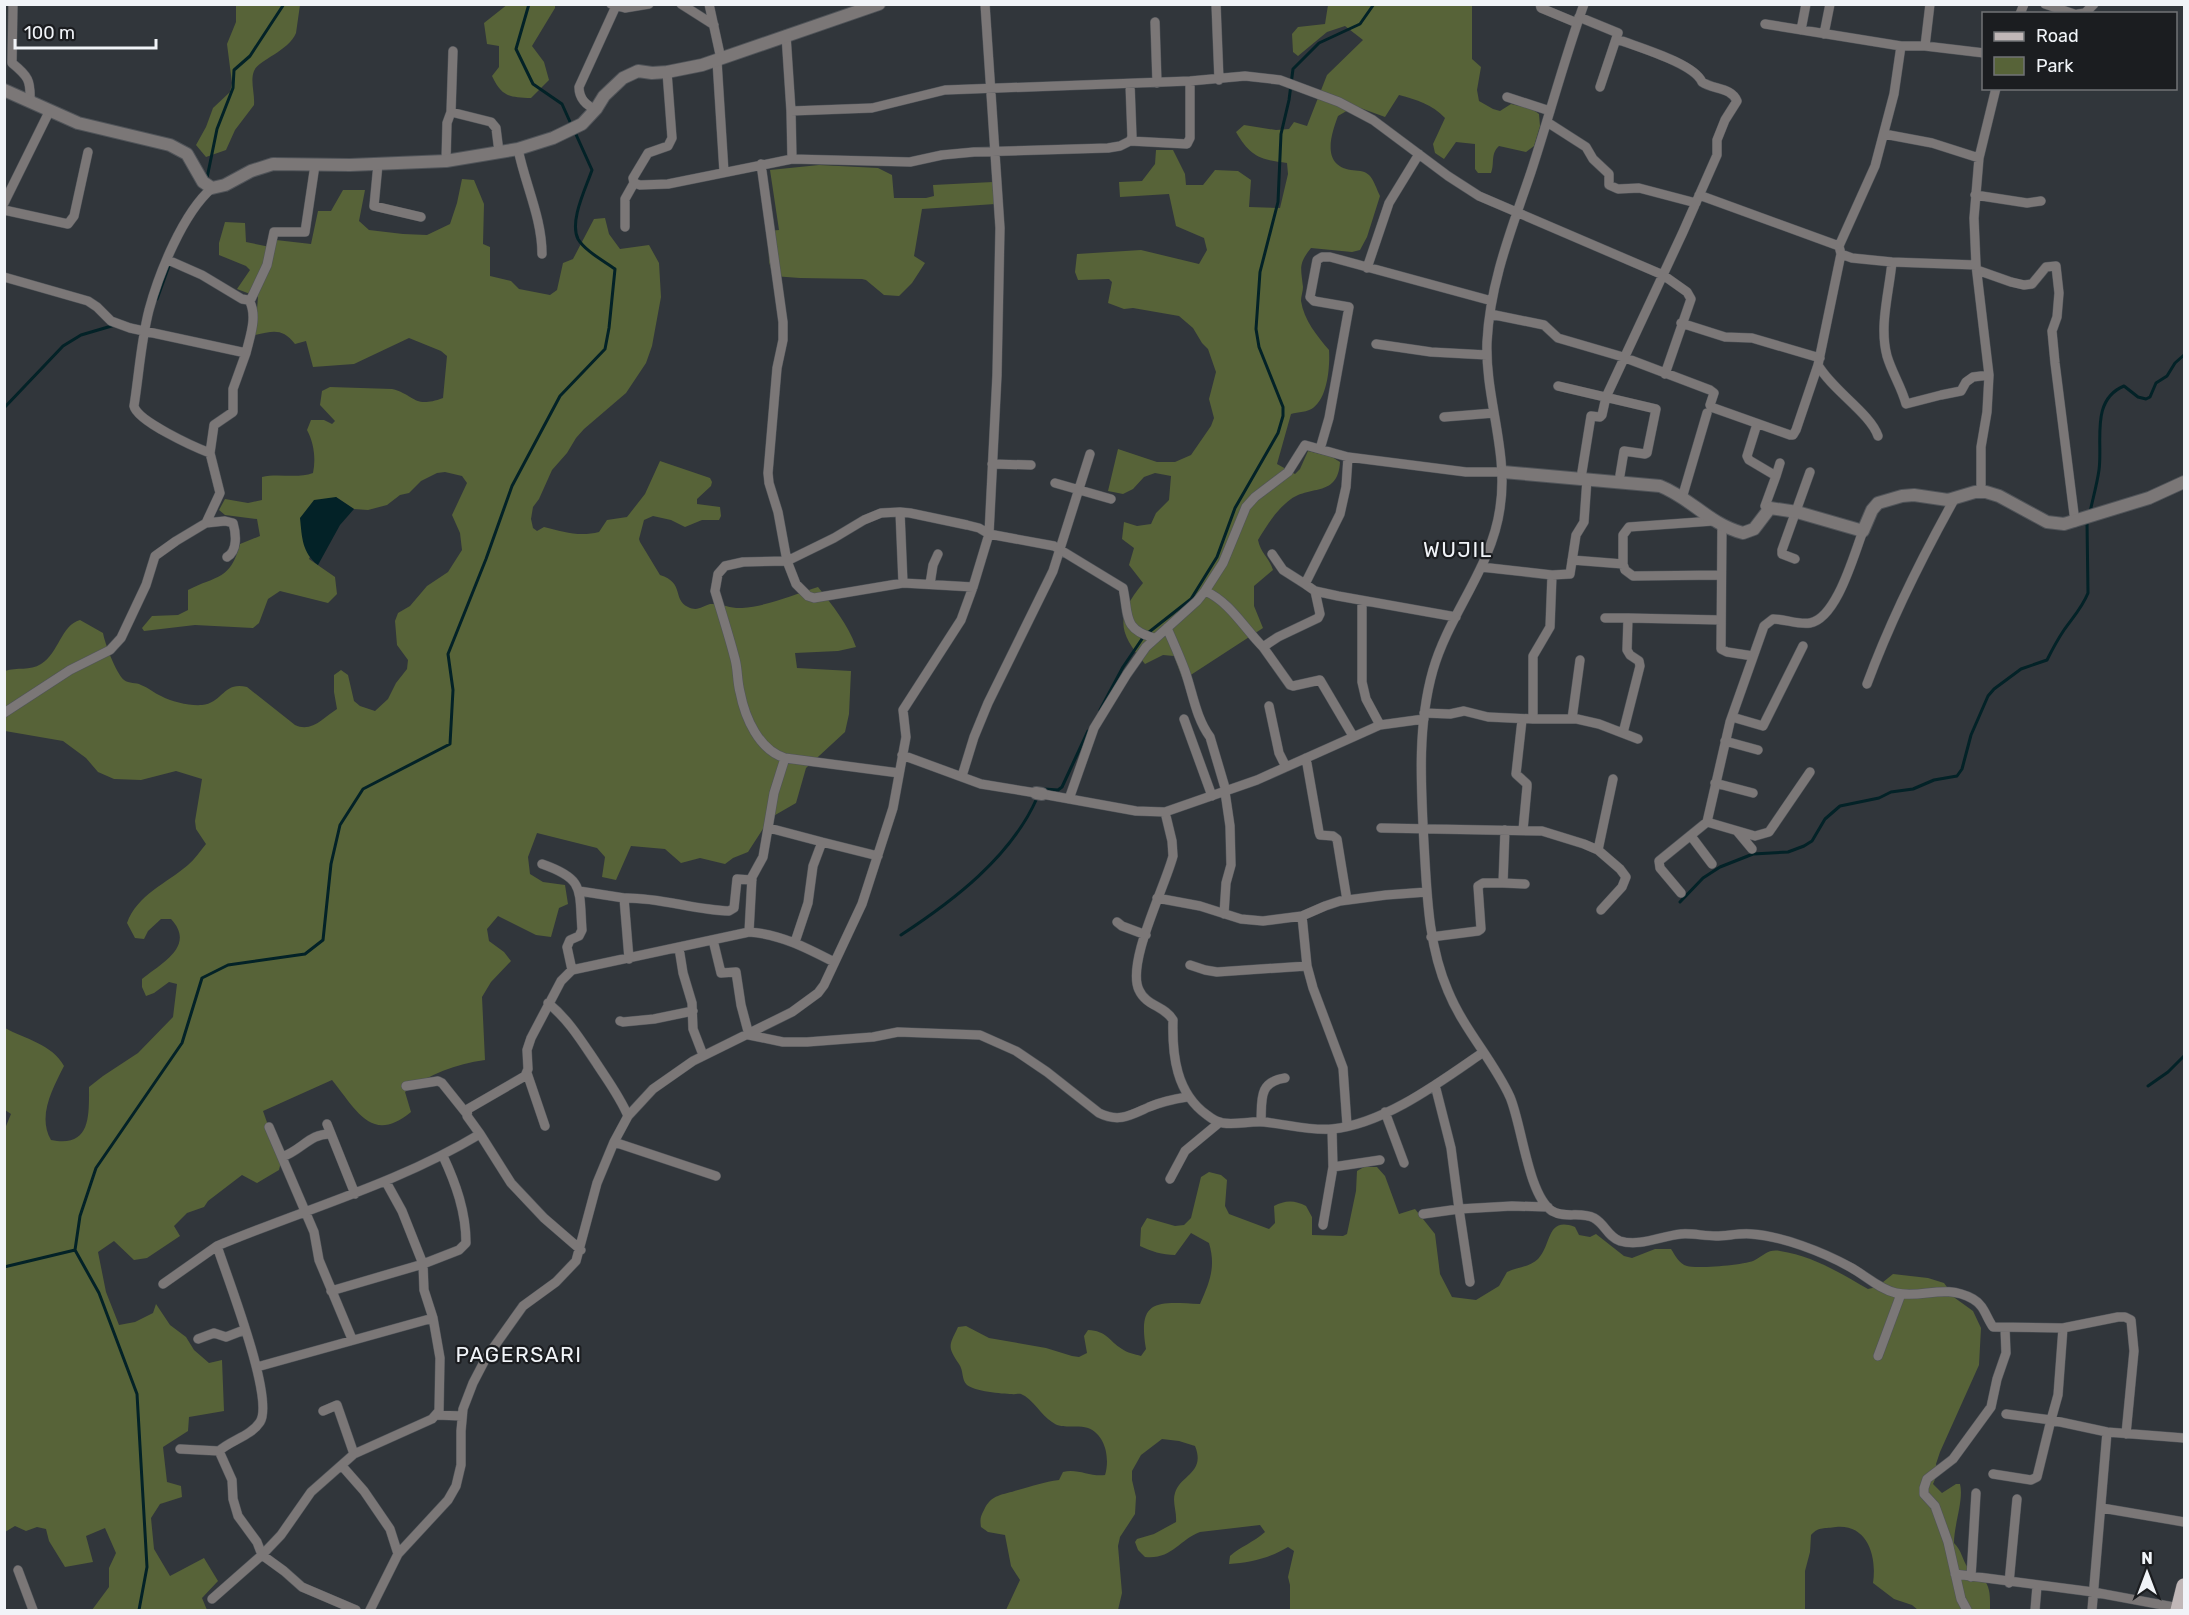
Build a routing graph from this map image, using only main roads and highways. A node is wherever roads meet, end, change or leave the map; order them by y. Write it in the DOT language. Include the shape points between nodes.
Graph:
graph roads {
  1 [pos="2184,1586"];
  2 [pos="2178,1609"];
  1 -- 2 [label="main road"];
}
